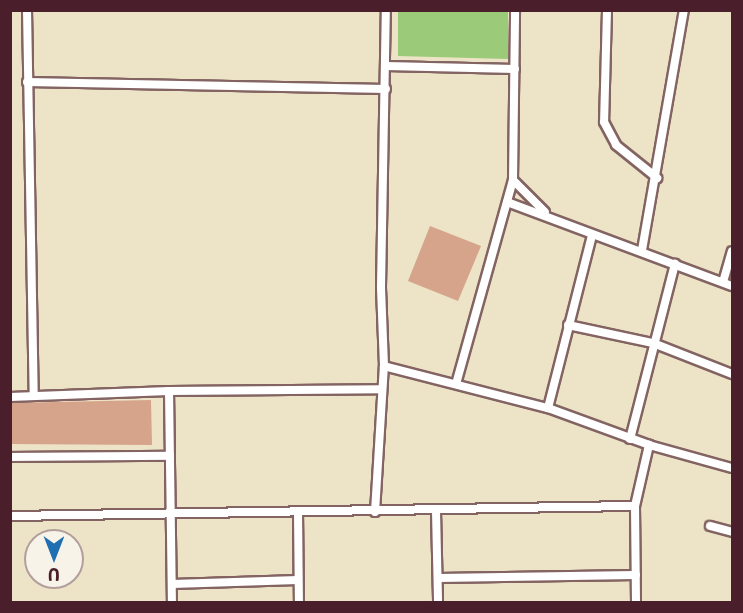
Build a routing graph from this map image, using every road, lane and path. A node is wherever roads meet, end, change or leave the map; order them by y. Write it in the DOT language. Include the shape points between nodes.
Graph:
graph roads {
  1 [pos="27,10"];
  2 [pos="386,10"];
  3 [pos="515,10"];
  4 [pos="607,10"];
  5 [pos="684,10"];
  6 [pos="386,66"];
  7 [pos="514,69"];
  8 [pos="27,82"];
  9 [pos="386,89"];
  10 [pos="657,178"];
  11 [pos="513,180"];
  12 [pos="507,202"];
  13 [pos="549,216"];
  14 [pos="592,236"];
  15 [pos="642,250"];
  16 [pos="732,250"];
  17 [pos="675,264"];
  18 [pos="723,282"];
  19 [pos="732,286"];
  20 [pos="568,326"];
  21 [pos="653,343"];
  22 [pos="384,366"];
  23 [pos="732,374"];
  24 [pos="456,384"];
  25 [pos="382,389"];
  26 [pos="169,391"];
  27 [pos="34,395"];
  28 [pos="10,397"];
  29 [pos="548,408"];
  30 [pos="630,439"];
  31 [pos="649,446"];
  32 [pos="170,456"];
  33 [pos="10,457"];
  34 [pos="732,468"];
  35 [pos="635,506"];
  36 [pos="436,511"];
  37 [pos="170,512"];
  38 [pos="298,512"];
  39 [pos="375,512"];
  40 [pos="10,516"];
  41 [pos="710,526"];
  42 [pos="732,532"];
  43 [pos="636,574"];
  44 [pos="438,578"];
  45 [pos="298,580"];
  46 [pos="172,584"];
  47 [pos="172,603"];
  48 [pos="298,603"];
  49 [pos="438,603"];
  50 [pos="636,603"];
  1 -- 8 [label="street"];
  2 -- 6 [label="street"];
  3 -- 7 [label="street"];
  4 -- 10 [label="street" via="604,122 616,145"];
  5 -- 10 [label="street"];
  6 -- 7 [label="street"];
  6 -- 9 [label="street"];
  7 -- 11 [label="street"];
  8 -- 9 [label="street"];
  8 -- 27 [label="street"];
  9 -- 22 [label="street" via="381,288"];
  10 -- 15 [label="street"];
  11 -- 12 [label="street"];
  11 -- 13 [label="street"];
  12 -- 13 [label="street"];
  12 -- 24 [label="street"];
  13 -- 14 [label="street"];
  14 -- 15 [label="street"];
  14 -- 20 [label="street"];
  15 -- 17 [label="street"];
  16 -- 18 [label="street"];
  17 -- 18 [label="street"];
  17 -- 21 [label="street"];
  18 -- 19 [label="street"];
  20 -- 21 [label="street"];
  20 -- 29 [label="street"];
  21 -- 23 [label="street"];
  21 -- 30 [label="street"];
  22 -- 24 [label="street"];
  22 -- 25 [label="street"];
  24 -- 29 [label="street"];
  25 -- 26 [label="street"];
  25 -- 39 [label="street"];
  26 -- 27 [label="street"];
  26 -- 32 [label="street"];
  27 -- 28 [label="street"];
  29 -- 30 [label="street"];
  30 -- 31 [label="street"];
  31 -- 34 [label="street"];
  31 -- 35 [label="street"];
  32 -- 33 [label="street"];
  32 -- 37 [label="street"];
  35 -- 36 [label="street"];
  35 -- 43 [label="street"];
  36 -- 39 [label="street"];
  36 -- 44 [label="street"];
  37 -- 38 [label="street"];
  37 -- 40 [label="street"];
  37 -- 46 [label="street"];
  38 -- 39 [label="street"];
  38 -- 45 [label="street"];
  41 -- 42 [label="street"];
  43 -- 44 [label="street"];
  43 -- 50 [label="street"];
  44 -- 49 [label="street"];
  45 -- 46 [label="street"];
  45 -- 48 [label="street"];
  46 -- 47 [label="street"];
}
